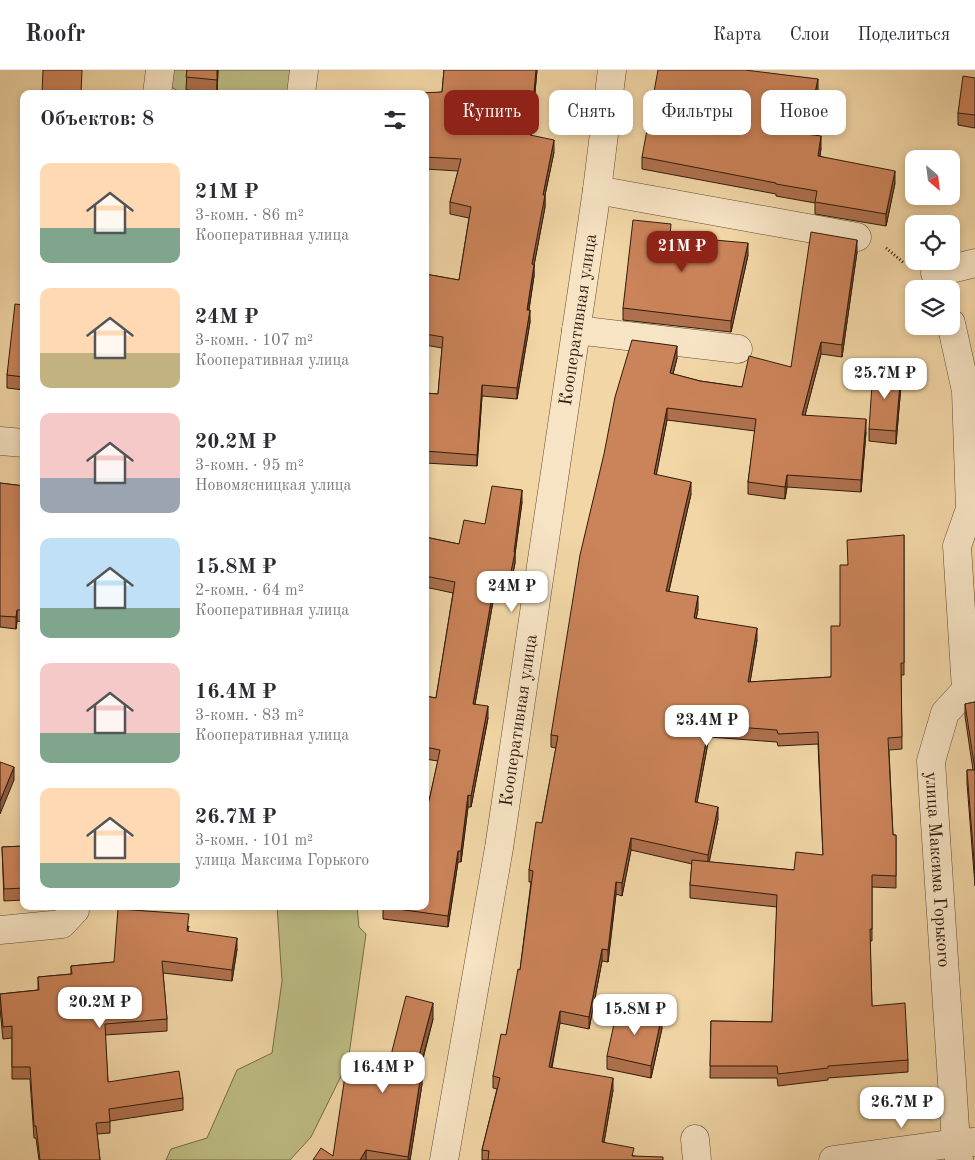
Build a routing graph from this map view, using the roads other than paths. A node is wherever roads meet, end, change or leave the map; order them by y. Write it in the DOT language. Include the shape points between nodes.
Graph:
graph roads {
  1 [pos="160,70"];
  2 [pos="304,70"];
  3 [pos="612,70"];
  4 [pos="158,90"];
  5 [pos="302,90"];
  6 [pos="596,190"];
  7 [pos="857,237"];
  8 [pos="975,263"];
  9 [pos="940,280"];
  10 [pos="576,330"];
  11 [pos="954,335"];
  12 [pos="738,349"];
  13 [pos="0,441"];
  14 [pos="20,442"];
  15 [pos="972,509"];
  16 [pos="971,690"];
  17 [pos="75,910"];
  18 [pos="0,930"];
  19 [pos="963,1148"];
  20 [pos="444,1160"];
  21 [pos="833,1160"];
  1 -- 4 [label="street"];
  2 -- 5 [label="street"];
  3 -- 6 [label="street, Кооперативная улица"];
  6 -- 7 [label="street"];
  6 -- 10 [label="street, Кооперативная улица"];
  8 -- 9 [label="street"];
  10 -- 12 [label="street"];
  10 -- 20 [label="street, Кооперативная улица" via="499,848"];
  11 -- 15 [label="street, улица Максима Горького" via="966,391"];
  13 -- 14 [label="street"];
  15 -- 16 [label="street, улица Максима Горького" via="957,546"];
  16 -- 19 [label="street, улица Максима Горького" via="945,713 932,761"];
  17 -- 18 [label="street" via="62,924"];
  19 -- 21 [label="street"];
}
